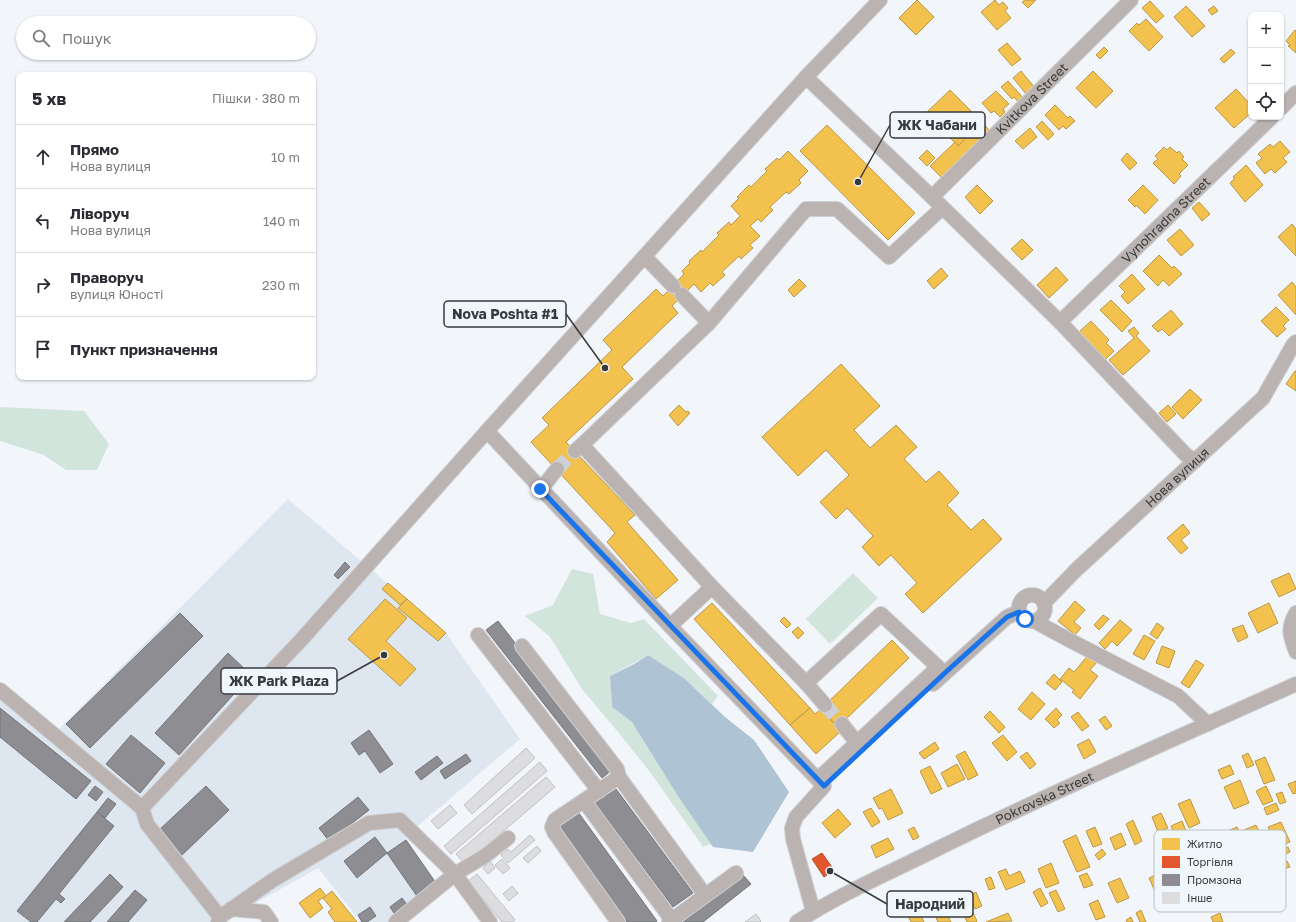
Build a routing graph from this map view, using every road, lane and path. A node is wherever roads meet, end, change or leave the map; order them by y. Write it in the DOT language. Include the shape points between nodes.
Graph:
graph roads {
  1 [pos="880,0"];
  2 [pos="1132,0"];
  3 [pos="806,77"];
  4 [pos="1296,94"];
  5 [pos="1284,105"];
  6 [pos="1269,120"];
  7 [pos="932,198"];
  8 [pos="942,208"];
  9 [pos="645,257"];
  10 [pos="1060,322"];
  11 [pos="708,323"];
  12 [pos="1296,342"];
  13 [pos="487,431"];
  14 [pos="1195,461"];
  15 [pos="557,469"];
  16 [pos="540,489"];
  17 [pos="712,587"];
  18 [pos="1044,603"];
  19 [pos="1019,612"];
  20 [pos="1296,612"];
  21 [pos="1034,621"];
  22 [pos="670,626"];
  23 [pos="478,635"];
  24 [pos="522,646"];
  25 [pos="1296,652"];
  26 [pos="806,683"];
  27 [pos="1296,684"];
  28 [pos="0,690"];
  29 [pos="825,705"];
  30 [pos="842,724"];
  31 [pos="1208,724"];
  32 [pos="857,743"];
  33 [pos="619,777"];
  34 [pos="821,783"];
  35 [pos="599,791"];
  36 [pos="584,801"];
  37 [pos="142,808"];
  38 [pos="508,838"];
  39 [pos="736,873"];
  40 [pos="455,874"];
  41 [pos="705,895"];
  42 [pos="813,911"];
  43 [pos="223,916"];
  44 [pos="670,921"];
  45 [pos="271,922"];
  46 [pos="396,922"];
  47 [pos="490,922"];
  48 [pos="618,922"];
  49 [pos="797,922"];
  1 -- 3 [label="street"];
  2 -- 7 [label="street, Kvitkova Street"];
  3 -- 7 [label="street"];
  3 -- 9 [label="street"];
  4 -- 5 [label="street"];
  6 -- 10 [label="street, Vynohradna Street"];
  7 -- 8 [label="street"];
  8 -- 10 [label="street"];
  8 -- 11 [label="street" via="889,257 837,210 806,209"];
  9 -- 11 [label="street"];
  9 -- 13 [label="street"];
  10 -- 14 [label="street" via="1186,455"];
  11 -- 17 [label="street" via="578,448"];
  12 -- 14 [label="street, Нова вулиця" via="1263,398"];
  13 -- 16 [label="street"];
  13 -- 37 [label="street" via="302,639"];
  14 -- 18 [label="street, Нова вулиця" via="1076,570"];
  15 -- 16 [label="street"];
  16 -- 22 [label="street"];
  17 -- 22 [label="street"];
  17 -- 26 [label="street"];
  18 -- 19 [label="street" via="1038,596 1030,594 1019,603"];
  18 -- 21 [label="street" via="1042,616"];
  19 -- 21 [label="street" via="1025,619"];
  19 -- 34 [label="street" via="1007,617"];
  20 -- 25 [label="street" via="1291,620 1289,635"];
  21 -- 31 [label="street" via="1178,696"];
  22 -- 34 [label="street"];
  23 -- 35 [label="street"];
  24 -- 33 [label="street" via="617,768"];
  26 -- 29 [label="street"];
  26 -- 32 [label="street" via="881,614 938,667"];
  27 -- 31 [label="street, Pokrovska Street"];
  28 -- 37 [label="street"];
  30 -- 32 [label="street"];
  31 -- 42 [label="street, Pokrovska Street" via="1084,778"];
  32 -- 34 [label="street"];
  33 -- 35 [label="street"];
  33 -- 41 [label="street"];
  34 -- 42 [label="street" via="796,817 792,828"];
  35 -- 36 [label="street"];
  36 -- 44 [label="street"];
  36 -- 48 [label="street" via="555,820 552,827"];
  37 -- 43 [label="street" via="146,824"];
  38 -- 40 [label="street"];
  39 -- 41 [label="street"];
  40 -- 43 [label="street" via="400,820 369,823 273,880"];
  40 -- 46 [label="street"];
  40 -- 47 [label="street"];
  41 -- 44 [label="street"];
  42 -- 49 [label="street, Pokrovska Street"];
  43 -- 45 [label="street" via="264,912"];
}
